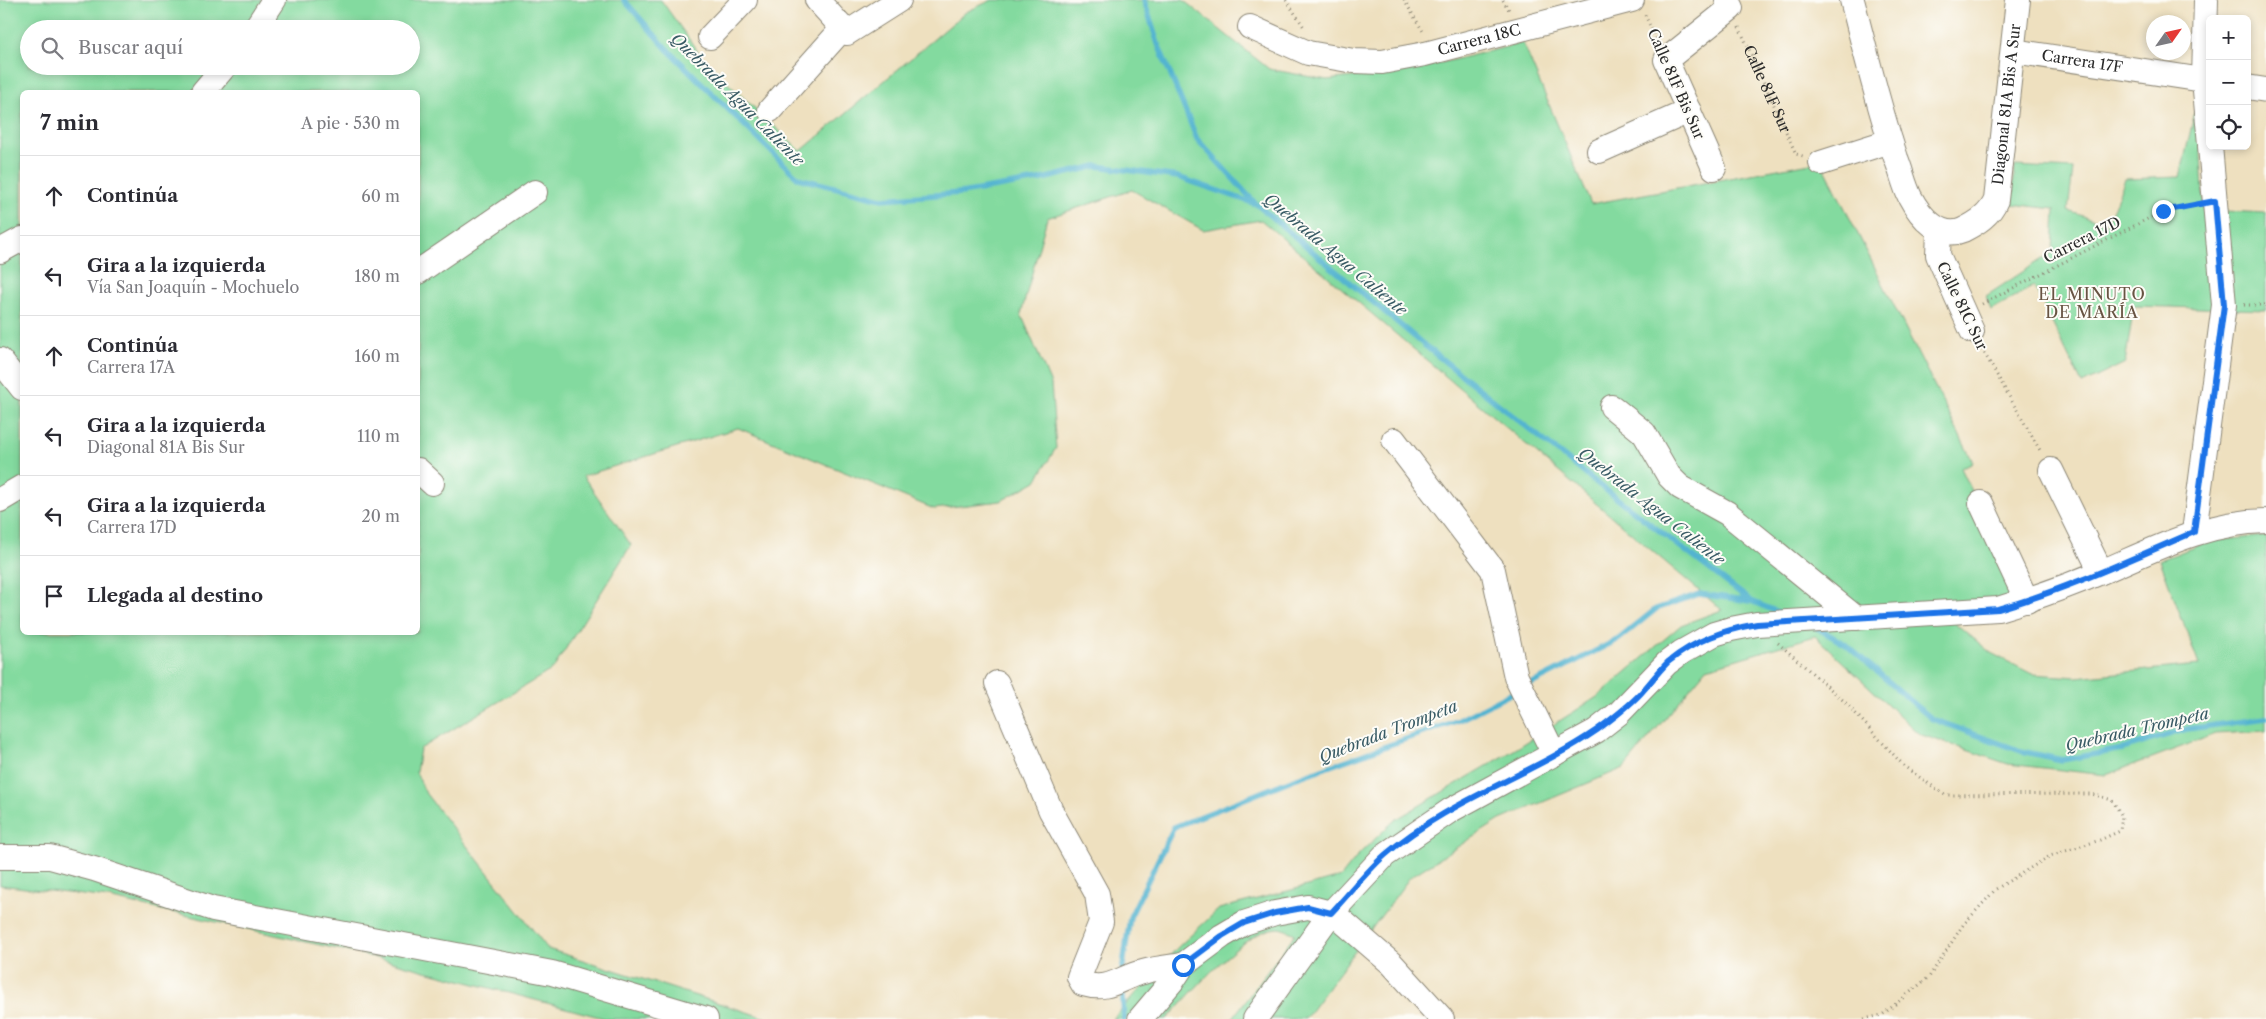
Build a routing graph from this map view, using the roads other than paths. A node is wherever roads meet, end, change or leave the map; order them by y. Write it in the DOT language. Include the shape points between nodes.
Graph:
graph roads {
  1 [pos="274,0"];
  2 [pos="745,0"];
  3 [pos="817,0"];
  4 [pos="898,0"];
  5 [pos="1852,0"];
  6 [pos="2018,0"];
  7 [pos="2206,0"];
  8 [pos="1637,4"];
  9 [pos="1729,4"];
  10 [pos="261,20"];
  11 [pos="1250,27"];
  12 [pos="845,31"];
  13 [pos="710,37"];
  14 [pos="2013,51"];
  15 [pos="2207,60"];
  16 [pos="217,75"];
  17 [pos="2206,81"];
  18 [pos="2251,88"];
  19 [pos="205,90"];
  20 [pos="2266,90"];
  21 [pos="770,110"];
  22 [pos="1689,111"];
  23 [pos="1890,141"];
  24 [pos="2210,150"];
  25 [pos="1599,151"];
  26 [pos="1820,163"];
  27 [pos="1714,168"];
  28 [pos="535,192"];
  29 [pos="1939,230"];
  30 [pos="20,240"];
  31 [pos="0,251"];
  32 [pos="420,271"];
  33 [pos="1968,322"];
  34 [pos="0,360"];
  35 [pos="20,385"];
  36 [pos="1612,407"];
  37 [pos="1394,440"];
  38 [pos="2051,470"];
  39 [pos="20,488"];
  40 [pos="0,500"];
  41 [pos="1981,503"];
  42 [pos="2266,520"];
  43 [pos="2194,532"];
  44 [pos="2101,572"];
  45 [pos="2027,601"];
  46 [pos="1856,618"];
  47 [pos="997,683"];
  48 [pos="1554,754"];
  49 [pos="0,856"];
  50 [pos="1331,913"];
  51 [pos="1183,965"];
  52 [pos="706,1019"];
  53 [pos="1140,1019"];
  54 [pos="1255,1019"];
  55 [pos="1442,1019"];
  1 -- 10 [label="street"];
  2 -- 13 [label="street"];
  3 -- 12 [label="street"];
  4 -- 12 [label="street"];
  5 -- 23 [label="street"];
  6 -- 14 [label="street, Diagonal 81A Bis A Sur"];
  7 -- 15 [label="street"];
  8 -- 11 [label="street, Carrera 18C" via="1382,62 1324,57 1280,42"];
  9 -- 22 [label="street, Calle 81F Bis Sur" via="1666,60"];
  12 -- 21 [label="street"];
  14 -- 17 [label="street, Carrera 17F"];
  14 -- 29 [label="street, Diagonal 81A Bis A Sur" via="1998,193 1993,207 1978,223 1960,231"];
  16 -- 19 [label="street"];
  18 -- 20 [label="street"];
  22 -- 25 [label="street"];
  22 -- 27 [label="street, Calle 81F Bis Sur"];
  23 -- 26 [label="street"];
  23 -- 29 [label="street" via="1910,197"];
  24 -- 43 [label="street" via="2224,305"];
  28 -- 32 [label="street"];
  29 -- 33 [label="street, Calle 81C Sur" via="1938,255"];
  30 -- 31 [label="street"];
  34 -- 35 [label="street"];
  36 -- 46 [label="street" via="1644,434 1669,476 1680,487 1727,514"];
  37 -- 48 [label="street" via="1493,570 1516,677"];
  38 -- 44 [label="street"];
  39 -- 40 [label="street"];
  41 -- 45 [label="street"];
  42 -- 43 [label="street"];
  43 -- 44 [label="street"];
  44 -- 45 [label="street"];
  45 -- 46 [label="street" via="1998,609"];
  46 -- 48 [label="street" via="1757,624 1714,634 1668,663 1619,714"];
  47 -- 51 [label="street" via="1051,811 1097,894 1101,922 1079,977 1083,984 1095,988 1142,972"];
  48 -- 50 [label="street" via="1413,834 1385,855"];
  49 -- 52 [label="street" via="50,857 213,909 552,973"];
  50 -- 51 [label="street" via="1308,907 1244,923"];
  50 -- 54 [label="street"];
  50 -- 55 [label="street" via="1392,964"];
  51 -- 53 [label="street"];
}
